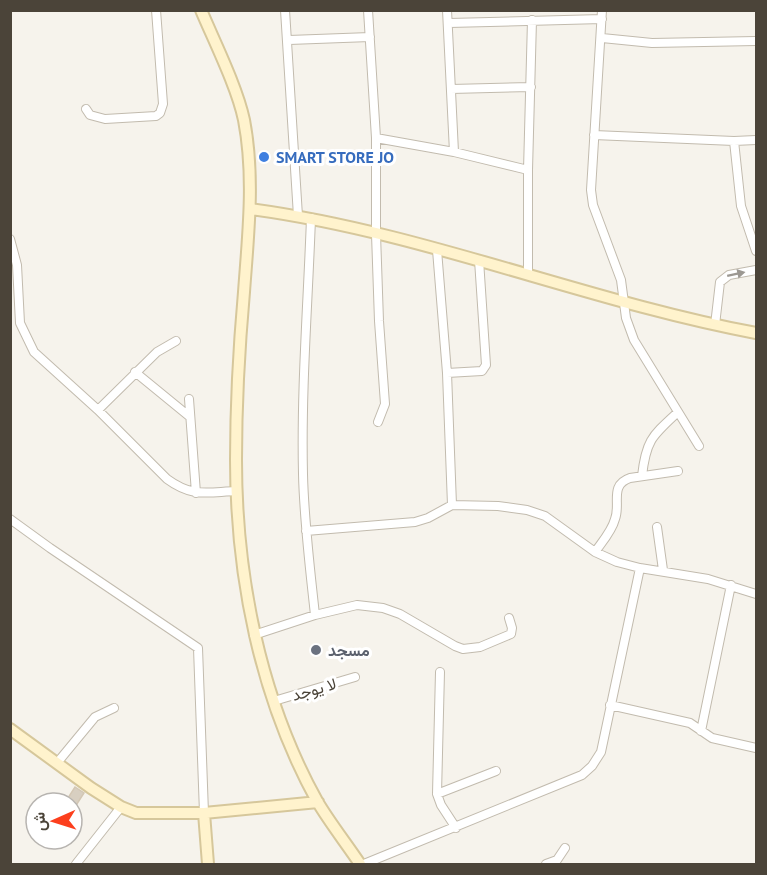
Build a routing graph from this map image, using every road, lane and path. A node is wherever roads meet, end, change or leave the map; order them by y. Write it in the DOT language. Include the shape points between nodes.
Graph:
graph roads {
  1 [pos="156,10"];
  2 [pos="201,10"];
  3 [pos="285,10"];
  4 [pos="368,10"];
  5 [pos="447,10"];
  6 [pos="602,15"];
  7 [pos="532,20"];
  8 [pos="449,23"];
  9 [pos="370,37"];
  10 [pos="602,38"];
  11 [pos="289,40"];
  12 [pos="756,41"];
  13 [pos="531,87"];
  14 [pos="451,89"];
  15 [pos="86,109"];
  16 [pos="594,135"];
  17 [pos="376,138"];
  18 [pos="756,140"];
  19 [pos="734,141"];
  20 [pos="454,152"];
  21 [pos="528,170"];
  22 [pos="250,209"];
  23 [pos="298,216"];
  24 [pos="311,218"];
  25 [pos="376,234"];
  26 [pos="10,239"];
  27 [pos="436,250"];
  28 [pos="756,250"];
  29 [pos="479,260"];
  30 [pos="756,270"];
  31 [pos="528,275"];
  32 [pos="625,302"];
  33 [pos="716,325"];
  34 [pos="756,333"];
  35 [pos="176,341"];
  36 [pos="135,372"];
  37 [pos="447,373"];
  38 [pos="189,399"];
  39 [pos="98,410"];
  40 [pos="678,412"];
  41 [pos="190,417"];
  42 [pos="378,422"];
  43 [pos="699,446"];
  44 [pos="678,471"];
  45 [pos="642,476"];
  46 [pos="237,491"];
  47 [pos="196,493"];
  48 [pos="452,505"];
  49 [pos="10,519"];
  50 [pos="657,527"];
  51 [pos="306,531"];
  52 [pos="595,552"];
  53 [pos="640,568"];
  54 [pos="663,570"];
  55 [pos="731,585"];
  56 [pos="756,594"];
  57 [pos="315,615"];
  58 [pos="508,618"];
  59 [pos="254,635"];
  60 [pos="440,672"];
  61 [pos="355,677"];
  62 [pos="274,701"];
  63 [pos="610,705"];
  64 [pos="114,708"];
  65 [pos="10,729"];
  66 [pos="701,731"];
  67 [pos="756,748"];
  68 [pos="57,763"];
  69 [pos="496,771"];
  70 [pos="438,794"];
  71 [pos="318,802"];
  72 [pos="121,807"];
  73 [pos="204,813"];
  74 [pos="456,828"];
  75 [pos="565,848"];
  76 [pos="76,864"];
  77 [pos="208,864"];
  78 [pos="362,864"];
  79 [pos="546,864"];
  1 -- 15 [label="street" via="163,104 160,113 156,117 105,119 90,115"];
  2 -- 22 [label="street" via="243,117 249,151"];
  3 -- 11 [label="street"];
  4 -- 9 [label="street"];
  5 -- 8 [label="street"];
  6 -- 7 [label="street"];
  6 -- 10 [label="street"];
  7 -- 8 [label="street"];
  7 -- 13 [label="street"];
  8 -- 14 [label="street"];
  9 -- 11 [label="street"];
  9 -- 17 [label="street"];
  10 -- 12 [label="street" via="663,43"];
  10 -- 16 [label="street"];
  11 -- 23 [label="street"];
  13 -- 14 [label="street"];
  13 -- 21 [label="street"];
  14 -- 20 [label="street"];
  16 -- 19 [label="street"];
  16 -- 32 [label="street" via="592,196"];
  17 -- 20 [label="street"];
  17 -- 25 [label="street"];
  18 -- 19 [label="street"];
  19 -- 28 [label="street" via="741,206"];
  20 -- 21 [label="street"];
  21 -- 31 [label="street"];
  22 -- 23 [label="street"];
  22 -- 46 [label="street" via="240,336"];
  23 -- 24 [label="street"];
  24 -- 25 [label="street"];
  24 -- 51 [label="street" via="303,422"];
  25 -- 27 [label="street"];
  25 -- 42 [label="street" via="385,404"];
  26 -- 39 [label="street" via="16,255 22,332 34,352"];
  27 -- 29 [label="street"];
  27 -- 37 [label="street"];
  29 -- 31 [label="street"];
  29 -- 37 [label="street" via="486,364 482,371"];
  33 -- 30 [label="street, one-way" via="722,279"];
  31 -- 32 [label="street"];
  32 -- 33 [label="street"];
  32 -- 40 [label="street" via="634,340"];
  33 -- 34 [label="street"];
  35 -- 36 [label="street"];
  36 -- 39 [label="street"];
  36 -- 41 [label="street"];
  37 -- 48 [label="street"];
  38 -- 41 [label="street"];
  39 -- 47 [label="street" via="167,479"];
  40 -- 43 [label="street"];
  40 -- 45 [label="street" via="649,442"];
  41 -- 47 [label="street"];
  44 -- 45 [label="street"];
  45 -- 52 [label="street" via="620,484 615,522"];
  46 -- 47 [label="street"];
  46 -- 59 [label="street"];
  48 -- 51 [label="street" via="416,522"];
  48 -- 52 [label="street" via="498,506 546,516"];
  49 -- 73 [label="street" via="198,648"];
  50 -- 54 [label="street"];
  51 -- 57 [label="street"];
  52 -- 53 [label="street"];
  53 -- 54 [label="street"];
  53 -- 63 [label="street"];
  54 -- 55 [label="street"];
  55 -- 56 [label="street"];
  55 -- 66 [label="street"];
  57 -- 58 [label="street" via="357,605 383,608 454,646 471,649 511,634"];
  57 -- 59 [label="street"];
  59 -- 62 [label="street"];
  60 -- 70 [label="street"];
  61 -- 62 [label="street, لا يوجد"];
  62 -- 71 [label="street"];
  63 -- 66 [label="street" via="690,723"];
  63 -- 74 [label="street" via="601,752 582,775"];
  64 -- 68 [label="street" via="95,717"];
  65 -- 68 [label="street"];
  66 -- 67 [label="street" via="712,738"];
  68 -- 72 [label="street"];
  69 -- 70 [label="street"];
  70 -- 74 [label="street"];
  71 -- 73 [label="street"];
  71 -- 78 [label="street"];
  72 -- 73 [label="street" via="143,814"];
  72 -- 76 [label="street"];
  73 -- 77 [label="street"];
  74 -- 78 [label="street"];
  75 -- 79 [label="street" via="557,861"];
}
